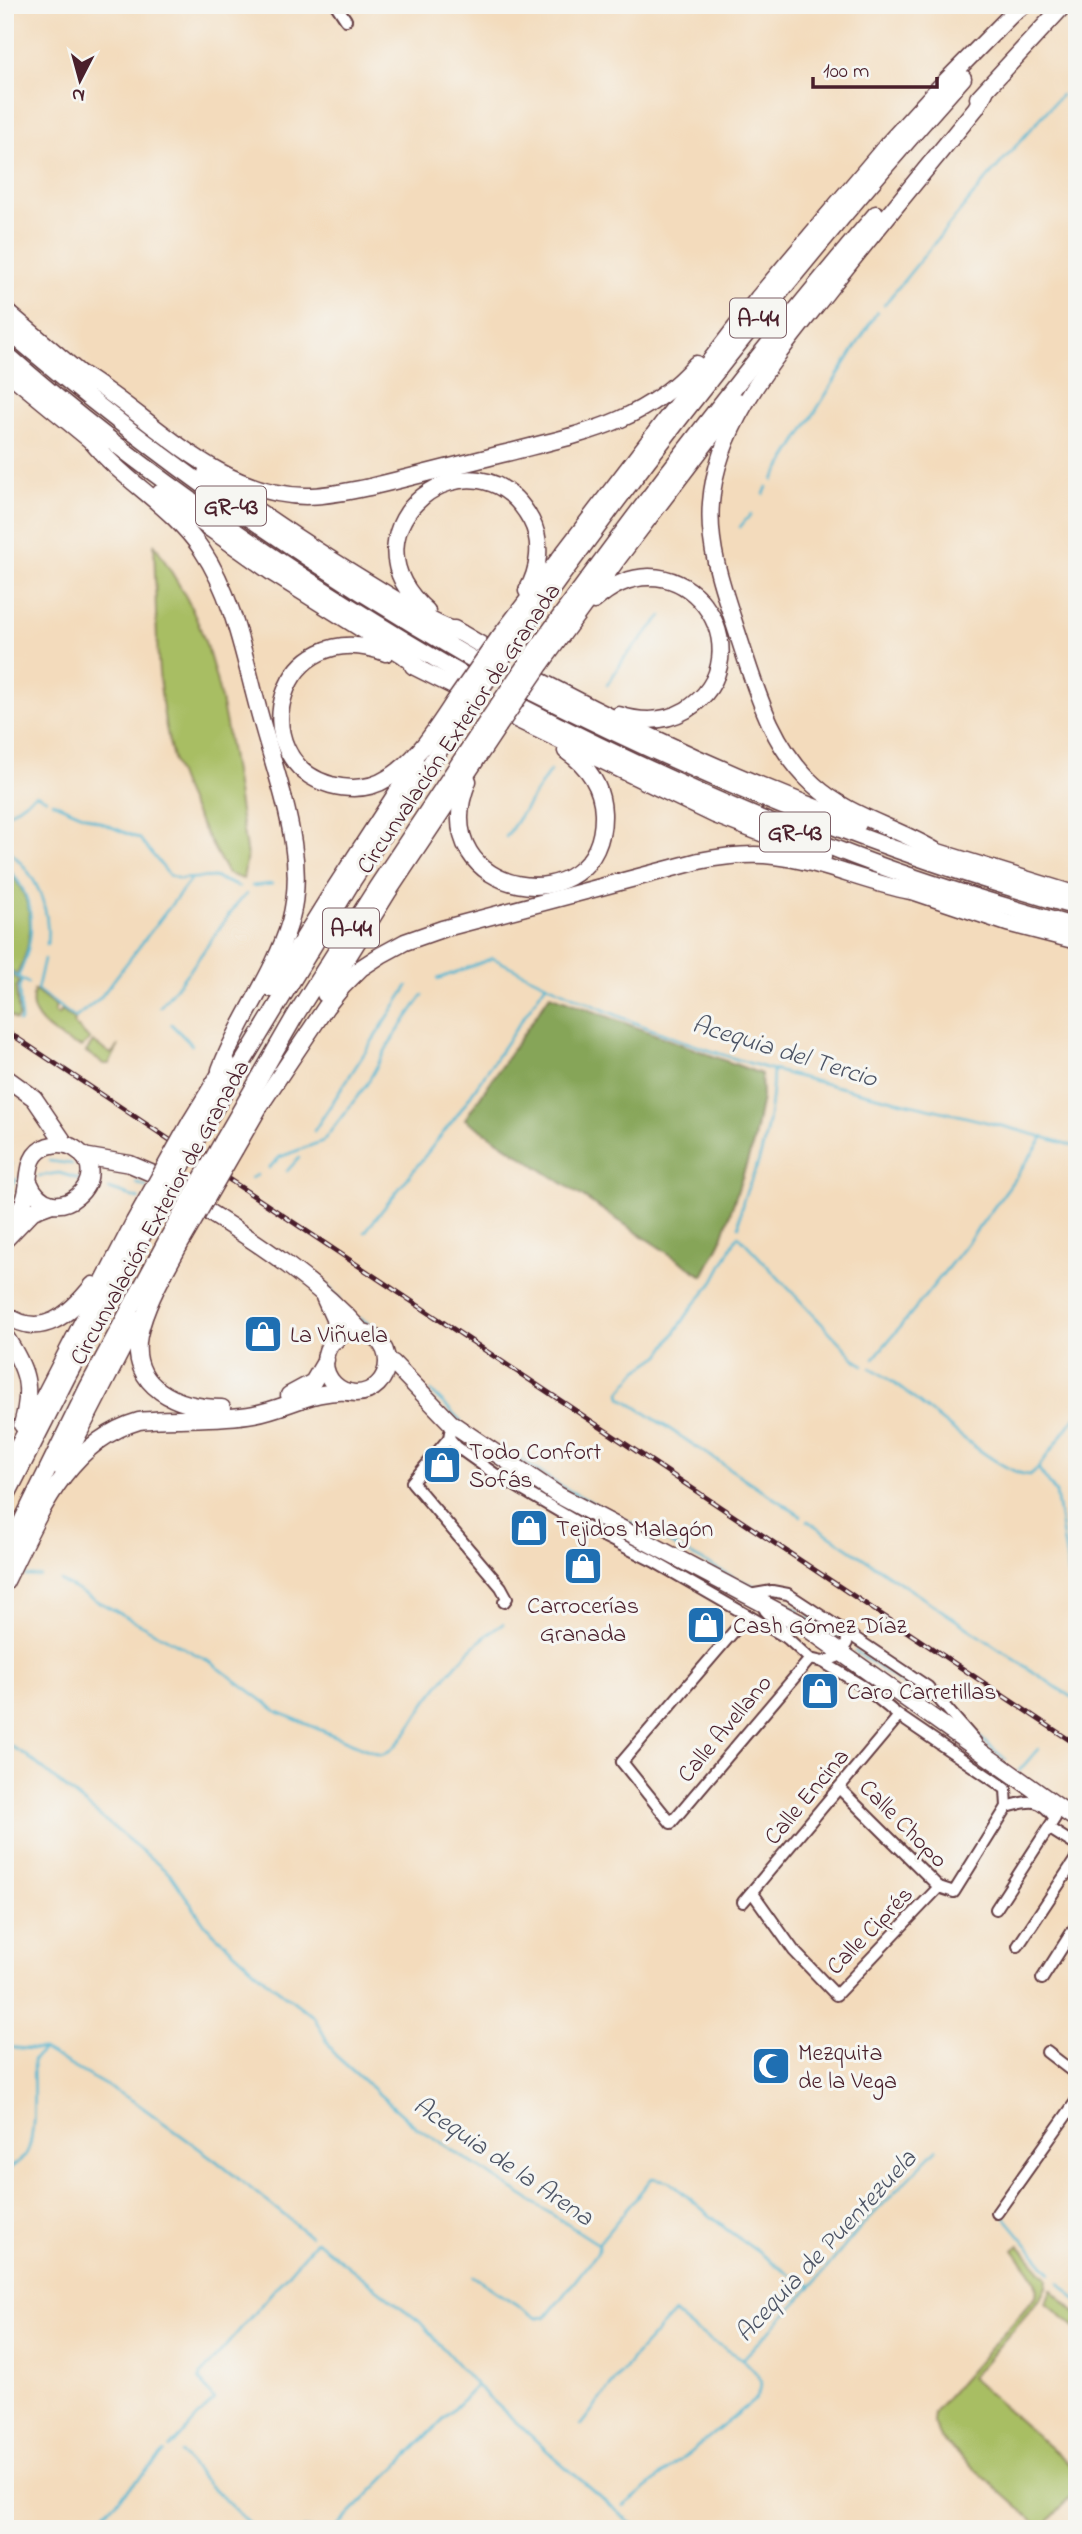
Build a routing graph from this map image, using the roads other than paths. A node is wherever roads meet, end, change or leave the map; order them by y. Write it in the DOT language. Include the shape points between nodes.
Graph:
graph roads {
  1 [pos="336,5"];
  2 [pos="1025,5"];
  3 [pos="1064,5"];
  4 [pos="346,20"];
  5 [pos="985,92"];
  6 [pos="758,299"];
  7 [pos="5,310"];
  8 [pos="5,328"];
  9 [pos="780,352"];
  10 [pos="5,353"];
  11 [pos="5,370"];
  12 [pos="83,375"];
  13 [pos="92,442"];
  14 [pos="515,615"];
  15 [pos="565,630"];
  16 [pos="461,633"];
  17 [pos="536,660"];
  18 [pos="507,661"];
  19 [pos="422,670"];
  20 [pos="459,694"];
  21 [pos="586,705"];
  22 [pos="491,706"];
  23 [pos="542,733"];
  24 [pos="430,737"];
  25 [pos="483,748"];
  26 [pos="934,850"];
  27 [pos="911,891"];
  28 [pos="1077,895"];
  29 [pos="1077,907"];
  30 [pos="1077,927"];
  31 [pos="1077,941"];
  32 [pos="220,1070"];
  33 [pos="5,1077"];
  34 [pos="261,1104"];
  35 [pos="41,1108"];
  36 [pos="197,1125"];
  37 [pos="66,1144"];
  38 [pos="229,1145"];
  39 [pos="36,1154"];
  40 [pos="83,1156"];
  41 [pos="130,1164"];
  42 [pos="151,1173"];
  43 [pos="29,1182"];
  44 [pos="88,1184"];
  45 [pos="52,1203"];
  46 [pos="207,1211"];
  47 [pos="140,1225"];
  48 [pos="5,1226"];
  49 [pos="5,1240"];
  50 [pos="173,1243"];
  51 [pos="120,1246"];
  52 [pos="321,1292"];
  53 [pos="153,1294"];
  54 [pos="5,1314"];
  55 [pos="362,1332"];
  56 [pos="5,1336"];
  57 [pos="335,1340"];
  58 [pos="326,1360"];
  59 [pos="388,1361"];
  60 [pos="377,1385"];
  61 [pos="349,1392"];
  62 [pos="422,1395"];
  63 [pos="450,1430"];
  64 [pos="7,1463"];
  65 [pos="5,1499"];
  66 [pos="45,1506"];
  67 [pos="5,1556"];
  68 [pos="5,1583"];
  69 [pos="749,1595"];
  70 [pos="503,1602"];
  71 [pos="813,1609"];
  72 [pos="747,1616"];
  73 [pos="793,1630"];
  74 [pos="846,1632"];
  75 [pos="843,1652"];
  76 [pos="810,1659"];
  77 [pos="823,1662"];
  78 [pos="899,1716"];
  79 [pos="989,1757"];
  80 [pos="999,1774"];
  81 [pos="839,1788"];
  82 [pos="1048,1803"];
  83 [pos="1007,1807"];
  84 [pos="1077,1820"];
  85 [pos="1050,1829"];
  86 [pos="1077,1846"];
  87 [pos="1077,1857"];
  88 [pos="939,1887"];
  89 [pos="752,1892"];
  90 [pos="744,1902"];
  91 [pos="996,1909"];
  92 [pos="1076,1927"];
  93 [pos="1018,1946"];
  94 [pos="1042,1979"];
  95 [pos="1047,2052"];
  96 [pos="1077,2075"];
  97 [pos="1077,2100"];
  98 [pos="997,2213"];
  1 -- 4 [label="street"];
  2 -- 6 [label="highway" via="930,98"];
  2 -- 18 [label="highway, Circunvalación Exterior de Granada / A-44" via="753,325 626,488"];
  3 -- 5 [label="highway, Circunvalación Exterior de Granada / A-44"];
  5 -- 9 [label="highway"];
  5 -- 17 [label="highway, Circunvalación Exterior de Granada / A-44" via="914,169 730,390 627,524"];
  6 -- 12 [label="highway" via="670,390 625,419 337,494 305,496 249,486 199,460"];
  6 -- 14 [label="highway"];
  7 -- 12 [label="highway"];
  8 -- 16 [label="highway, GR-43" via="202,486 339,579 478,653"];
  9 -- 15 [label="highway" via="690,462"];
  9 -- 26 [label="highway" via="739,413 717,464 710,505 720,579 761,705 796,767 813,785 854,813"];
  10 -- 20 [label="highway, GR-43" via="216,519 355,611"];
  11 -- 13 [label="highway"];
  12 -- 16 [label="highway" via="237,496 372,585 444,629"];
  13 -- 19 [label="highway" via="206,528"];
  13 -- 32 [label="highway" via="187,531 215,572 234,623 288,815 296,872 290,920 271,971"];
  14 -- 16 [label="highway" via="536,567 538,536 533,522 524,507 497,485 463,479 445,483 421,496 405,514 395,544 396,558 403,584 414,599"];
  14 -- 18 [label="highway"];
  15 -- 17 [label="highway"];
  15 -- 21 [label="highway" via="606,591 649,576 691,591 708,608 718,628 720,655 712,683 680,713 650,720"];
  17 -- 22 [label="highway, Circunvalación Exterior de Granada / A-44, bridge"];
  18 -- 20 [label="highway, Circunvalación Exterior de Granada / A-44, bridge"];
  19 -- 20 [label="highway"];
  19 -- 24 [label="highway" via="374,648 324,650 297,670 289,683 280,725 300,766 325,783 342,787 359,788 387,779"];
  20 -- 24 [label="highway"];
  20 -- 36 [label="highway, Circunvalación Exterior de Granada / A-44" via="346,892"];
  21 -- 26 [label="highway" via="811,807"];
  21 -- 29 [label="highway, GR-43" via="538,687 630,741 781,807 938,866"];
  22 -- 25 [label="highway"];
  22 -- 38 [label="highway, Circunvalación Exterior de Granada / A-44" via="295,1016"];
  23 -- 25 [label="highway" via="584,765 603,806 601,835 589,859 554,884 506,883 486,870 470,851 460,810"];
  23 -- 27 [label="highway" via="715,815"];
  23 -- 30 [label="highway, GR-43" via="520,714 855,856"];
  24 -- 32 [label="highway"];
  25 -- 34 [label="highway" via="388,892"];
  26 -- 28 [label="highway"];
  27 -- 31 [label="highway"];
  27 -- 34 [label="highway" via="799,860 725,856 442,929 381,955 343,986"];
  32 -- 36 [label="highway"];
  33 -- 35 [label="highway" via="26,1090"];
  34 -- 38 [label="highway"];
  35 -- 37 [label="highway"];
  35 -- 39 [label="highway"];
  36 -- 47 [label="highway, Circunvalación Exterior de Granada / A-44, bridge"];
  37 -- 39 [label="highway" via="51,1144"];
  37 -- 40 [label="highway"];
  38 -- 50 [label="highway, Circunvalación Exterior de Granada / A-44, bridge"];
  39 -- 43 [label="highway"];
  40 -- 41 [label="highway"];
  40 -- 44 [label="highway"];
  41 -- 42 [label="highway"];
  41 -- 44 [label="highway" via="109,1168"];
  43 -- 45 [label="highway" via="36,1195"];
  43 -- 48 [label="highway" via="24,1201"];
  44 -- 45 [label="highway" via="72,1201"];
  45 -- 49 [label="highway" via="33,1211"];
  46 -- 52 [label="highway" via="264,1246"];
  47 -- 51 [label="highway"];
  47 -- 65 [label="highway, Circunvalación Exterior de Granada / A-44"];
  50 -- 53 [label="highway"];
  50 -- 67 [label="highway, Circunvalación Exterior de Granada / A-44" via="82,1398"];
  51 -- 54 [label="highway" via="66,1315 31,1325"];
  51 -- 64 [label="highway"];
  52 -- 55 [label="highway"];
  52 -- 57 [label="highway" via="334,1319"];
  53 -- 58 [label="highway" via="139,1338 141,1363 156,1389 179,1403 232,1408 272,1401 313,1382"];
  53 -- 66 [label="highway" via="99,1392"];
  55 -- 57 [label="highway"];
  55 -- 59 [label="highway" via="380,1342"];
  56 -- 64 [label="highway" via="28,1383 26,1412"];
  57 -- 58 [label="highway"];
  58 -- 61 [label="highway" via="334,1384"];
  59 -- 60 [label="highway"];
  59 -- 62 [label="highway"];
  60 -- 61 [label="highway" via="361,1393"];
  60 -- 62 [label="highway" via="393,1384"];
  61 -- 66 [label="highway" via="317,1394 255,1414 163,1418 121,1427 78,1457"];
  62 -- 63 [label="highway"];
  63 -- 69 [label="highway" via="558,1495"];
  63 -- 70 [label="street" via="412,1482 501,1587 507,1598"];
  63 -- 72 [label="street" via="457,1447 507,1481"];
  66 -- 68 [label="highway"];
  69 -- 71 [label="street" via="788,1594"];
  69 -- 73 [label="highway"];
  71 -- 73 [label="street"];
  71 -- 74 [label="street"];
  72 -- 73 [label="street"];
  72 -- 76 [label="street, Calle Avellano" via="622,1762 671,1823"];
  73 -- 75 [label="highway"];
  73 -- 76 [label="street"];
  74 -- 75 [label="street" via="848,1643"];
  74 -- 79 [label="street" via="928,1688"];
  75 -- 77 [label="street"];
  75 -- 79 [label="highway"];
  76 -- 77 [label="street"];
  77 -- 78 [label="street"];
  78 -- 80 [label="street"];
  78 -- 81 [label="street, Calle Encina"];
  79 -- 80 [label="highway"];
  80 -- 82 [label="highway"];
  80 -- 83 [label="street"];
  81 -- 88 [label="street, Calle Chopo"];
  81 -- 89 [label="street, Calle Encina"];
  82 -- 83 [label="street" via="1030,1800"];
  82 -- 84 [label="highway"];
  82 -- 85 [label="street" via="1055,1818"];
  83 -- 88 [label="street, Calle Ciprés" via="954,1892"];
  85 -- 86 [label="street"];
  85 -- 91 [label="street"];
  87 -- 93 [label="street"];
  88 -- 89 [label="street, Calle Ciprés" via="836,1995 794,1951"];
  89 -- 90 [label="street, Calle Encina"];
  92 -- 94 [label="street"];
  95 -- 96 [label="street"];
  97 -- 98 [label="street"];
}
